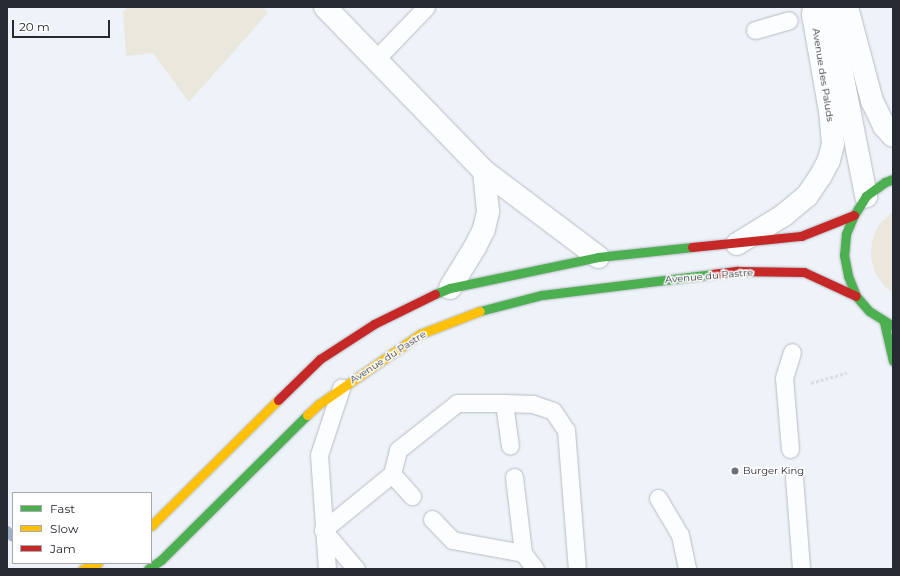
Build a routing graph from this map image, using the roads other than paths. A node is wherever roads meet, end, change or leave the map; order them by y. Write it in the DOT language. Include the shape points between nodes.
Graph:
graph roads {
  1 [pos="325,7"];
  2 [pos="426,7"];
  3 [pos="814,7"];
  4 [pos="829,7"];
  5 [pos="848,7"];
  6 [pos="789,20"];
  7 [pos="754,30"];
  8 [pos="376,59"];
  9 [pos="893,136"];
  10 [pos="484,171"];
  11 [pos="893,179"];
  12 [pos="866,196"];
  13 [pos="854,214"];
  14 [pos="737,244"];
  15 [pos="598,257"];
  16 [pos="450,288"];
  17 [pos="856,296"];
  18 [pos="884,322"];
  19 [pos="893,326"];
  20 [pos="792,352"];
  21 [pos="893,361"];
  22 [pos="341,388"];
  23 [pos="504,403"];
  24 [pos="510,446"];
  25 [pos="790,449"];
  26 [pos="392,474"];
  27 [pos="514,477"];
  28 [pos="794,477"];
  29 [pos="412,496"];
  30 [pos="658,498"];
  31 [pos="432,519"];
  32 [pos="152,525"];
  33 [pos="323,530"];
  34 [pos="523,553"];
  35 [pos="96,564"];
  36 [pos="84,569"];
  37 [pos="148,569"];
  38 [pos="327,569"];
  39 [pos="356,569"];
  40 [pos="535,569"];
  41 [pos="577,569"];
  42 [pos="687,569"];
  43 [pos="802,569"];
  1 -- 8 [label="street"];
  2 -- 8 [label="lane"];
  3 -- 14 [label="street, Avenue des Paluds" via="813,16 830,111 832,144 828,160 807,196 784,215"];
  4 -- 12 [label="street, Avenue des Paluds"];
  5 -- 9 [label="street" via="872,101 884,126"];
  6 -- 7 [label="lane"];
  8 -- 10 [label="street"];
  10 -- 15 [label="street"];
  10 -- 16 [label="street" via="488,211 484,229"];
  11 -- 12 [label="street"];
  12 -- 13 [label="street"];
  13 -- 14 [label="street" via="802,236"];
  13 -- 17 [label="street" via="846,234 844,255 848,276"];
  14 -- 15 [label="street"];
  15 -- 16 [label="street"];
  16 -- 32 [label="street" via="374,324 320,359"];
  17 -- 18 [label="street" via="869,311"];
  17 -- 22 [label="street, Avenue du Pastre" via="804,272 738,271 542,295 485,310 420,334"];
  18 -- 19 [label="street"];
  18 -- 21 [label="street"];
  20 -- 25 [label="lane" via="784,378"];
  22 -- 33 [label="lane" via="318,455"];
  22 -- 37 [label="street, Avenue du Pastre" via="319,404 161,560"];
  23 -- 24 [label="lane"];
  23 -- 26 [label="lane" via="456,403 398,450"];
  23 -- 41 [label="lane" via="533,404 553,410 566,430"];
  26 -- 29 [label="lane"];
  26 -- 33 [label="lane"];
  27 -- 34 [label="lane"];
  28 -- 43 [label="lane"];
  30 -- 42 [label="lane" via="680,535"];
  31 -- 34 [label="lane" via="452,540"];
  33 -- 38 [label="lane"];
  33 -- 39 [label="lane"];
  34 -- 40 [label="lane"];
  35 -- 36 [label="street"];
}
